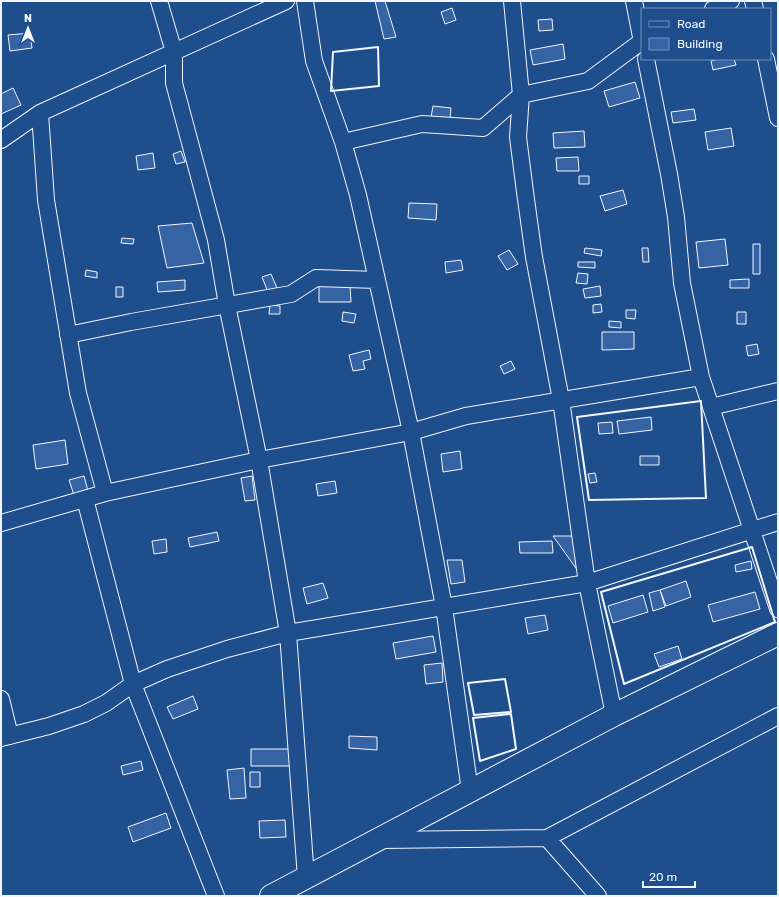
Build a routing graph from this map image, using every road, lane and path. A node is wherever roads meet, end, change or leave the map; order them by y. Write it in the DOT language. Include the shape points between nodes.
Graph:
graph roads {
  1 [pos="159,1"];
  2 [pos="286,1"];
  3 [pos="305,1"];
  4 [pos="512,1"];
  5 [pos="634,1"];
  6 [pos="731,1"];
  7 [pos="715,8"];
  8 [pos="641,36"];
  9 [pos="641,42"];
  10 [pos="174,52"];
  11 [pos="646,60"];
  12 [pos="766,60"];
  13 [pos="521,95"];
  14 [pos="40,113"];
  15 [pos="778,118"];
  16 [pos="1,140"];
  17 [pos="343,142"];
  18 [pos="377,280"];
  19 [pos="227,306"];
  20 [pos="68,335"];
  21 [pos="701,377"];
  22 [pos="778,391"];
  23 [pos="561,400"];
  24 [pos="711,407"];
  25 [pos="411,432"];
  26 [pos="259,460"];
  27 [pos="105,493"];
  28 [pos="85,499"];
  29 [pos="778,522"];
  30 [pos="1,523"];
  31 [pos="752,530"];
  32 [pos="587,583"];
  33 [pos="444,607"];
  34 [pos="778,609"];
  35 [pos="288,633"];
  36 [pos="778,634"];
  37 [pos="134,684"];
  38 [pos="1,699"];
  39 [pos="614,715"];
  40 [pos="778,716"];
  41 [pos="5,737"];
  42 [pos="470,792"];
  43 [pos="548,838"];
  44 [pos="376,840"];
  45 [pos="306,878"];
  46 [pos="216,896"];
  47 [pos="271,896"];
  48 [pos="598,896"];
  1 -- 10 [label="street"];
  2 -- 10 [label="street"];
  3 -- 17 [label="street" via="314,61"];
  4 -- 13 [label="street"];
  5 -- 8 [label="street"];
  6 -- 7 [label="street"];
  9 -- 13 [label="street" via="588,81"];
  10 -- 14 [label="street"];
  10 -- 19 [label="street" via="174,83 216,240"];
  11 -- 21 [label="street" via="669,174 682,283"];
  12 -- 15 [label="street"];
  13 -- 17 [label="street" via="483,128 422,124"];
  13 -- 23 [label="street" via="518,137 525,192 534,257"];
  14 -- 16 [label="street"];
  14 -- 20 [label="street" via="46,200"];
  17 -- 18 [label="street"];
  18 -- 19 [label="street" via="316,278 291,294"];
  18 -- 25 [label="street"];
  19 -- 20 [label="street"];
  19 -- 26 [label="street"];
  20 -- 27 [label="street" via="78,393"];
  21 -- 23 [label="street"];
  21 -- 24 [label="street"];
  22 -- 24 [label="street"];
  23 -- 25 [label="street" via="466,416"];
  23 -- 32 [label="street"];
  24 -- 31 [label="street"];
  25 -- 26 [label="street"];
  25 -- 33 [label="street"];
  26 -- 27 [label="street"];
  26 -- 35 [label="street"];
  27 -- 28 [label="street"];
  28 -- 30 [label="street"];
  28 -- 37 [label="street"];
  29 -- 31 [label="street"];
  31 -- 32 [label="street"];
  31 -- 34 [label="street"];
  32 -- 33 [label="street"];
  32 -- 39 [label="street"];
  33 -- 35 [label="street"];
  33 -- 42 [label="street"];
  35 -- 37 [label="street" via="227,649"];
  35 -- 45 [label="street"];
  36 -- 39 [label="street"];
  37 -- 41 [label="street" via="84,714"];
  37 -- 46 [label="street"];
  38 -- 41 [label="street"];
  39 -- 42 [label="street"];
  40 -- 43 [label="street"];
  42 -- 44 [label="street"];
  43 -- 44 [label="street"];
  43 -- 48 [label="street"];
  44 -- 45 [label="street"];
  45 -- 47 [label="street"];
}
